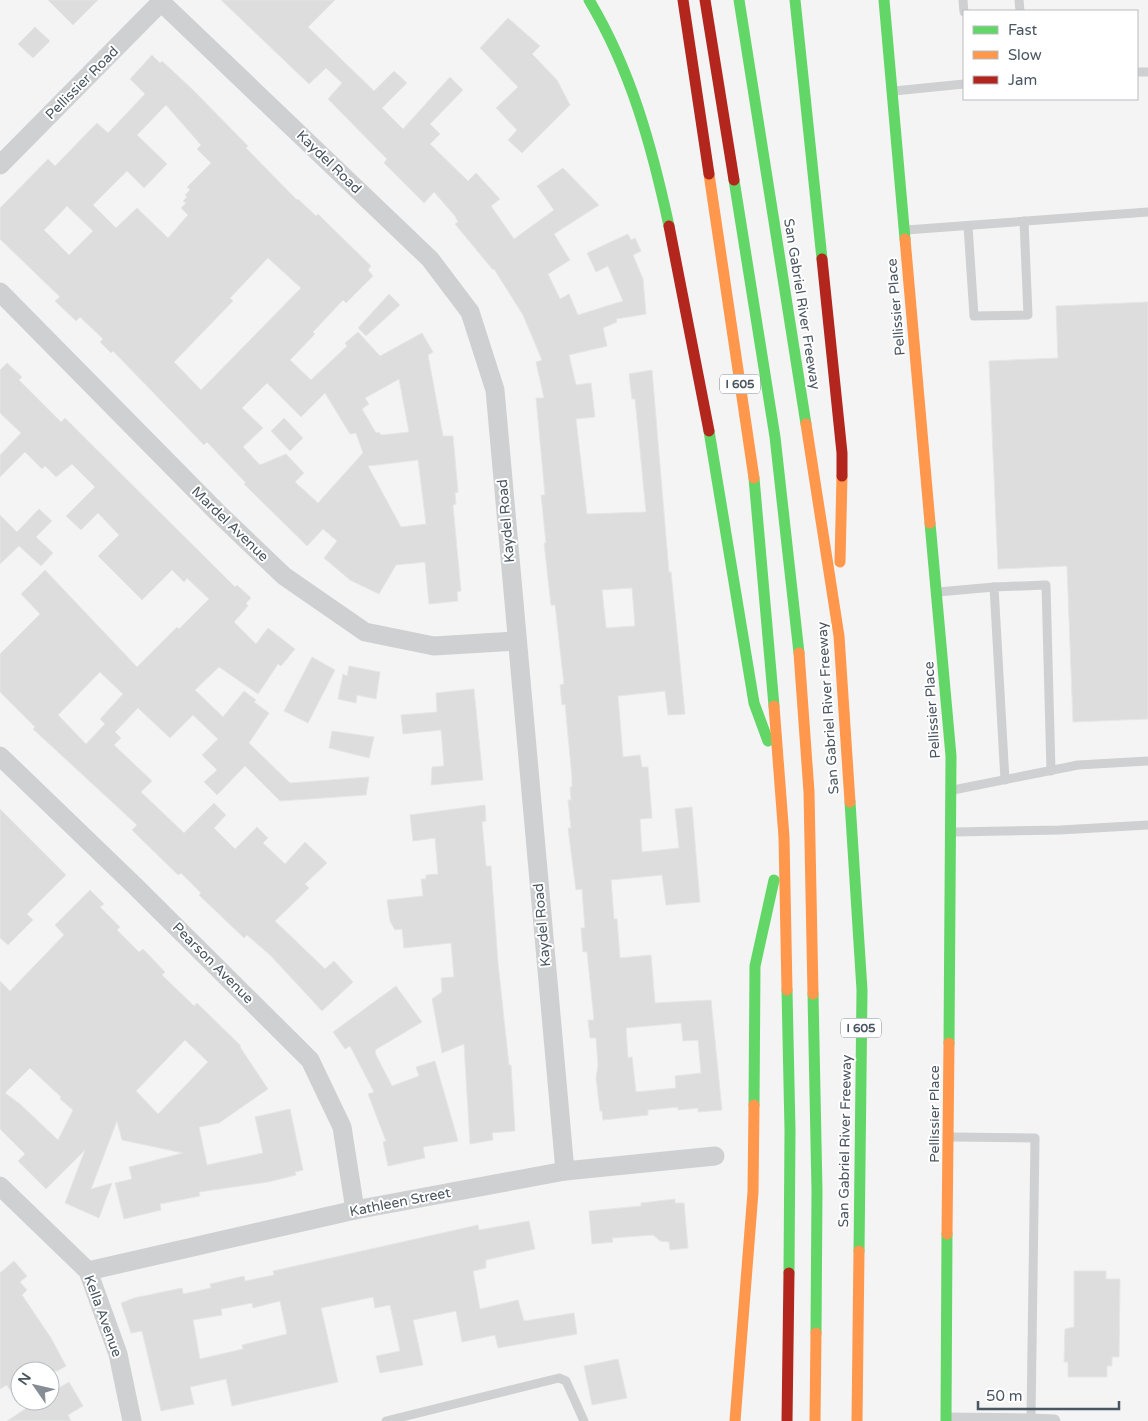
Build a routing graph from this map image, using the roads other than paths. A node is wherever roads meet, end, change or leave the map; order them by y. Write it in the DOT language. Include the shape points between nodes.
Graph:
graph roads {
  1 [pos="589,0"];
  2 [pos="683,0"];
  3 [pos="705,0"];
  4 [pos="739,0"];
  5 [pos="795,0"];
  6 [pos="884,0"];
  7 [pos="162,1"];
  8 [pos="963,84"];
  9 [pos="891,92"];
  10 [pos="738,128"];
  11 [pos="0,165"];
  12 [pos="1148,212"];
  13 [pos="1024,221"];
  14 [pos="968,226"];
  15 [pos="904,231"];
  16 [pos="0,292"];
  17 [pos="788,442"];
  18 [pos="994,587"];
  19 [pos="938,592"];
  20 [pos="839,636"];
  21 [pos="516,641"];
  22 [pos="0,756"];
  23 [pos="1148,762"];
  24 [pos="1050,770"];
  25 [pos="780,771"];
  26 [pos="1005,780"];
  27 [pos="951,791"];
  28 [pos="1148,825"];
  29 [pos="951,832"];
  30 [pos="784,837"];
  31 [pos="948,1137"];
  32 [pos="716,1156"];
  33 [pos="565,1171"];
  34 [pos="0,1186"];
  35 [pos="355,1210"];
  36 [pos="88,1271"];
  37 [pos="828,1296"];
  38 [pos="827,1392"];
  39 [pos="1031,1418"];
  40 [pos="946,1419"];
  41 [pos="132,1421"];
  42 [pos="386,1421"];
  43 [pos="584,1421"];
  44 [pos="735,1421"];
  45 [pos="788,1421"];
  46 [pos="814,1421"];
  47 [pos="857,1421"];
  48 [pos="1056,1421"];
  1 -- 25 [label="main road" via="621,61 654,160 689,313 754,703"];
  2 -- 25 [label="main road, I 605" via="754,480"];
  3 -- 46 [label="main road" via="775,437 800,674 809,792 817,1191"];
  4 -- 20 [label="main road, San Gabriel River Freeway / I 605"];
  5 -- 20 [label="main road" via="842,453"];
  6 -- 9 [label="main road, Pellissier Place"];
  7 -- 11 [label="street, Pellissier Road"];
  7 -- 21 [label="street, Kaydel Road" via="430,259 470,312 495,390"];
  8 -- 9 [label="lane"];
  9 -- 15 [label="main road, Pellissier Place"];
  10 -- 17 [label="main road"];
  12 -- 13 [label="lane"];
  13 -- 14 [label="lane"];
  13 -- 14 [label="lane" via="1028,314 974,316"];
  14 -- 15 [label="lane"];
  15 -- 19 [label="main road, Pellissier Place"];
  16 -- 21 [label="street, Mardel Avenue" via="284,576 365,632 434,646"];
  18 -- 19 [label="lane"];
  18 -- 24 [label="lane" via="1046,585"];
  18 -- 26 [label="lane"];
  19 -- 27 [label="main road, Pellissier Place"];
  20 -- 47 [label="main road, San Gabriel River Freeway / I 605" via="862,990"];
  21 -- 33 [label="street, Kaydel Road"];
  22 -- 35 [label="street, Pearson Avenue" via="310,1060 342,1127"];
  23 -- 24 [label="lane" via="1078,765"];
  24 -- 26 [label="lane"];
  25 -- 30 [label="main road, I 605"];
  26 -- 27 [label="lane"];
  27 -- 29 [label="main road, Pellissier Place"];
  28 -- 29 [label="lane"];
  29 -- 31 [label="main road, Pellissier Place"];
  30 -- 44 [label="main road" via="755,966 753,1192"];
  30 -- 45 [label="main road, I 605" via="790,1130"];
  31 -- 39 [label="lane" via="1035,1138"];
  31 -- 40 [label="main road, Pellissier Place"];
  32 -- 33 [label="street, Kathleen Street"];
  33 -- 35 [label="street, Kathleen Street"];
  34 -- 36 [label="street, Kella Avenue"];
  35 -- 36 [label="street, Kathleen Street"];
  36 -- 41 [label="street, Kella Avenue" via="118,1354"];
  37 -- 38 [label="main road"];
  39 -- 40 [label="lane"];
  39 -- 48 [label="lane"];
  42 -- 43 [label="lane" via="558,1378 566,1381"];
}
